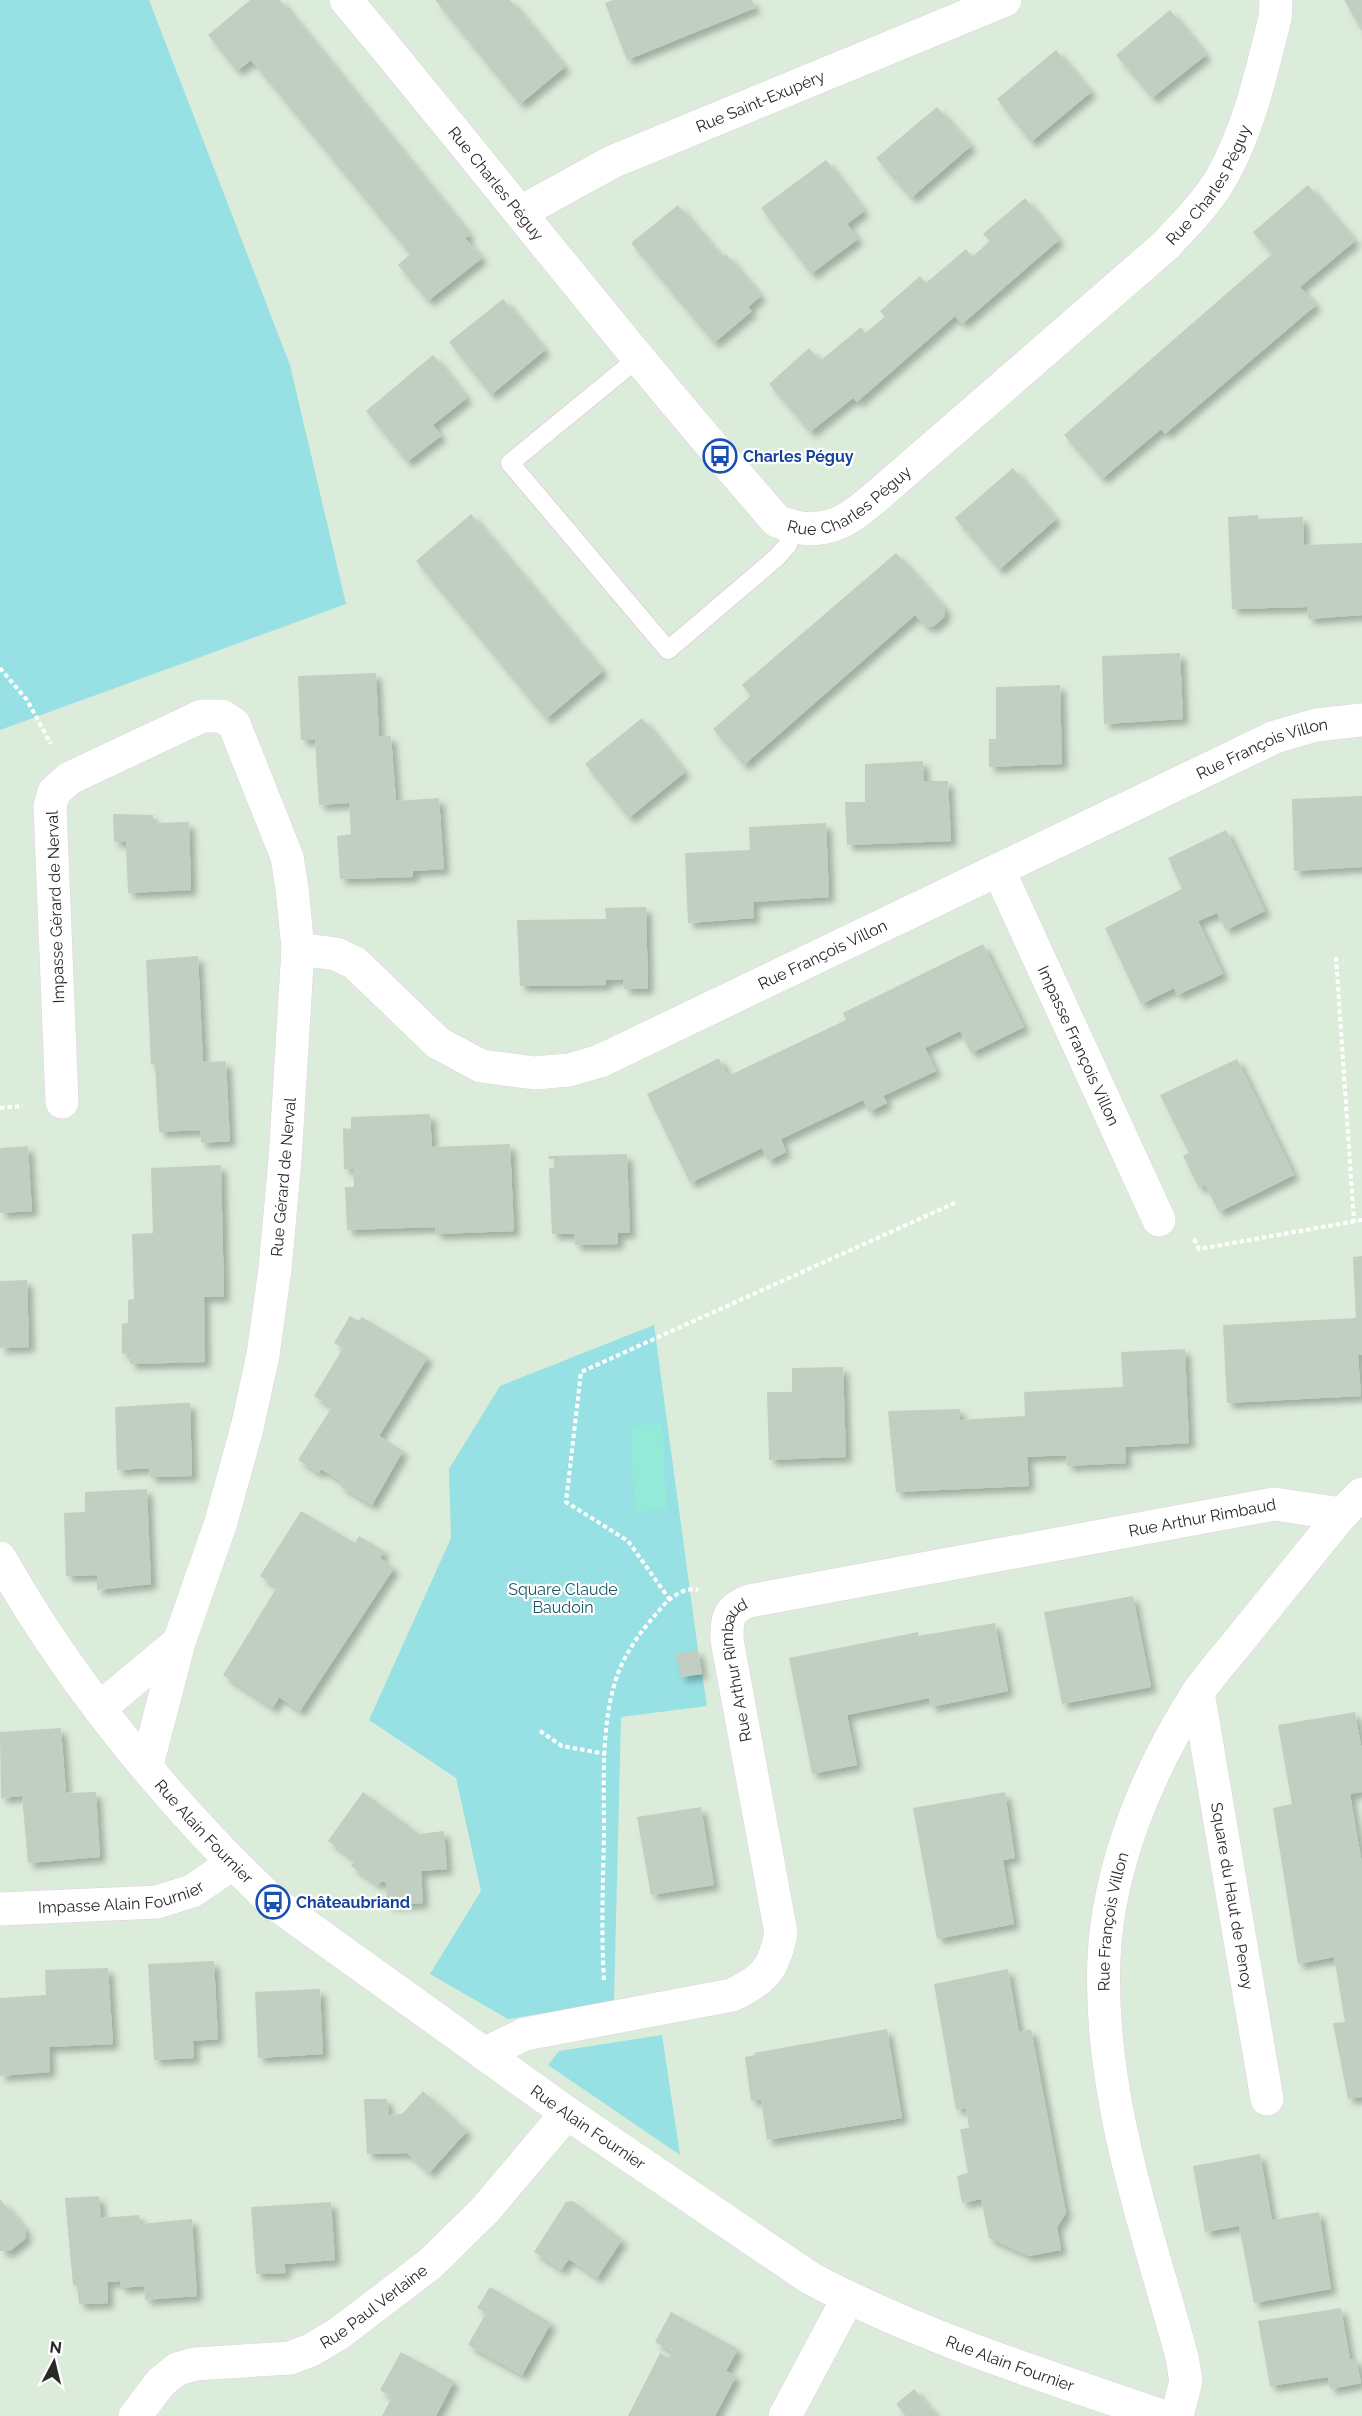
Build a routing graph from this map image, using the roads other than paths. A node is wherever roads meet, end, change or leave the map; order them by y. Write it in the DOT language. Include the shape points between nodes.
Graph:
graph roads {
  1 [pos="346,0"];
  2 [pos="1005,0"];
  3 [pos="1276,0"];
  4 [pos="521,212"];
  5 [pos="638,358"];
  6 [pos="795,528"];
  7 [pos="222,716"];
  8 [pos="1362,720"];
  9 [pos="999,871"];
  10 [pos="298,949"];
  11 [pos="62,1102"];
  12 [pos="1158,1218"];
  13 [pos="1352,1504"];
  14 [pos="0,1558"];
  15 [pos="179,1642"];
  16 [pos="1198,1692"];
  17 [pos="101,1707"];
  18 [pos="147,1765"];
  19 [pos="232,1864"];
  20 [pos="0,1909"];
  21 [pos="483,2054"];
  22 [pos="1267,2099"];
  23 [pos="567,2113"];
  24 [pos="848,2298"];
  25 [pos="135,2416"];
  26 [pos="785,2416"];
  27 [pos="1162,2416"];
  28 [pos="1177,2416"];
  1 -- 4 [label="street, Rue Charles Péguy"];
  2 -- 4 [label="street, Rue Saint-Exupéry" via="612,162"];
  3 -- 6 [label="street, Rue Charles Péguy" via="1259,78 1224,173 1166,245 846,521 821,529"];
  4 -- 5 [label="street, Rue Charles Péguy"];
  5 -- 6 [label="street, Rue Charles Péguy" via="777,521"];
  5 -- 6 [label="lane" via="510,463 668,650 776,558"];
  7 -- 10 [label="street, Rue Gérard de Nerval" via="234,724 287,857"];
  7 -- 11 [label="street, Impasse Gérard de Nerval" via="202,716 70,778 54,792 50,806"];
  8 -- 9 [label="street, Rue François Villon" via="1316,725 1275,737"];
  9 -- 10 [label="street, Rue François Villon" via="600,1061 569,1070 535,1073 481,1066 438,1043 355,963 336,954"];
  9 -- 12 [label="street, Impasse François Villon"];
  10 -- 15 [label="street, Rue Gérard de Nerval" via="285,1160 263,1355 248,1428 221,1522"];
  13 -- 16 [label="street, Rue François Villon"];
  13 -- 21 [label="street, Rue Arthur Rimbaud" via="1274,1504 749,1600 734,1607 727,1621 727,1641 781,1933 777,1956 767,1973 732,1995 525,2034"];
  14 -- 17 [label="street, Rue Alain Fournier" via="52,1642"];
  15 -- 17 [label="street"];
  15 -- 18 [label="street, Rue Gérard de Nerval"];
  16 -- 22 [label="street, Square du Haut de Penoy"];
  16 -- 28 [label="street, Rue François Villon" via="1152,1773 1130,1831 1112,1903 1104,1958 1110,2067 1121,2133 1186,2381"];
  17 -- 18 [label="street, Rue Alain Fournier"];
  18 -- 19 [label="street, Rue Alain Fournier"];
  19 -- 20 [label="street, Impasse Alain Fournier" via="192,1891 157,1902"];
  19 -- 21 [label="street, Rue Alain Fournier" via="273,1902"];
  21 -- 23 [label="street, Rue Alain Fournier"];
  23 -- 24 [label="street, Rue Alain Fournier" via="810,2278"];
  23 -- 25 [label="street, Rue Paul Verlaine" via="485,2210 429,2264 338,2334 290,2358 195,2364 177,2369 161,2382"];
  24 -- 26 [label="street"];
  24 -- 27 [label="street, Rue Alain Fournier" via="938,2337"];
}
